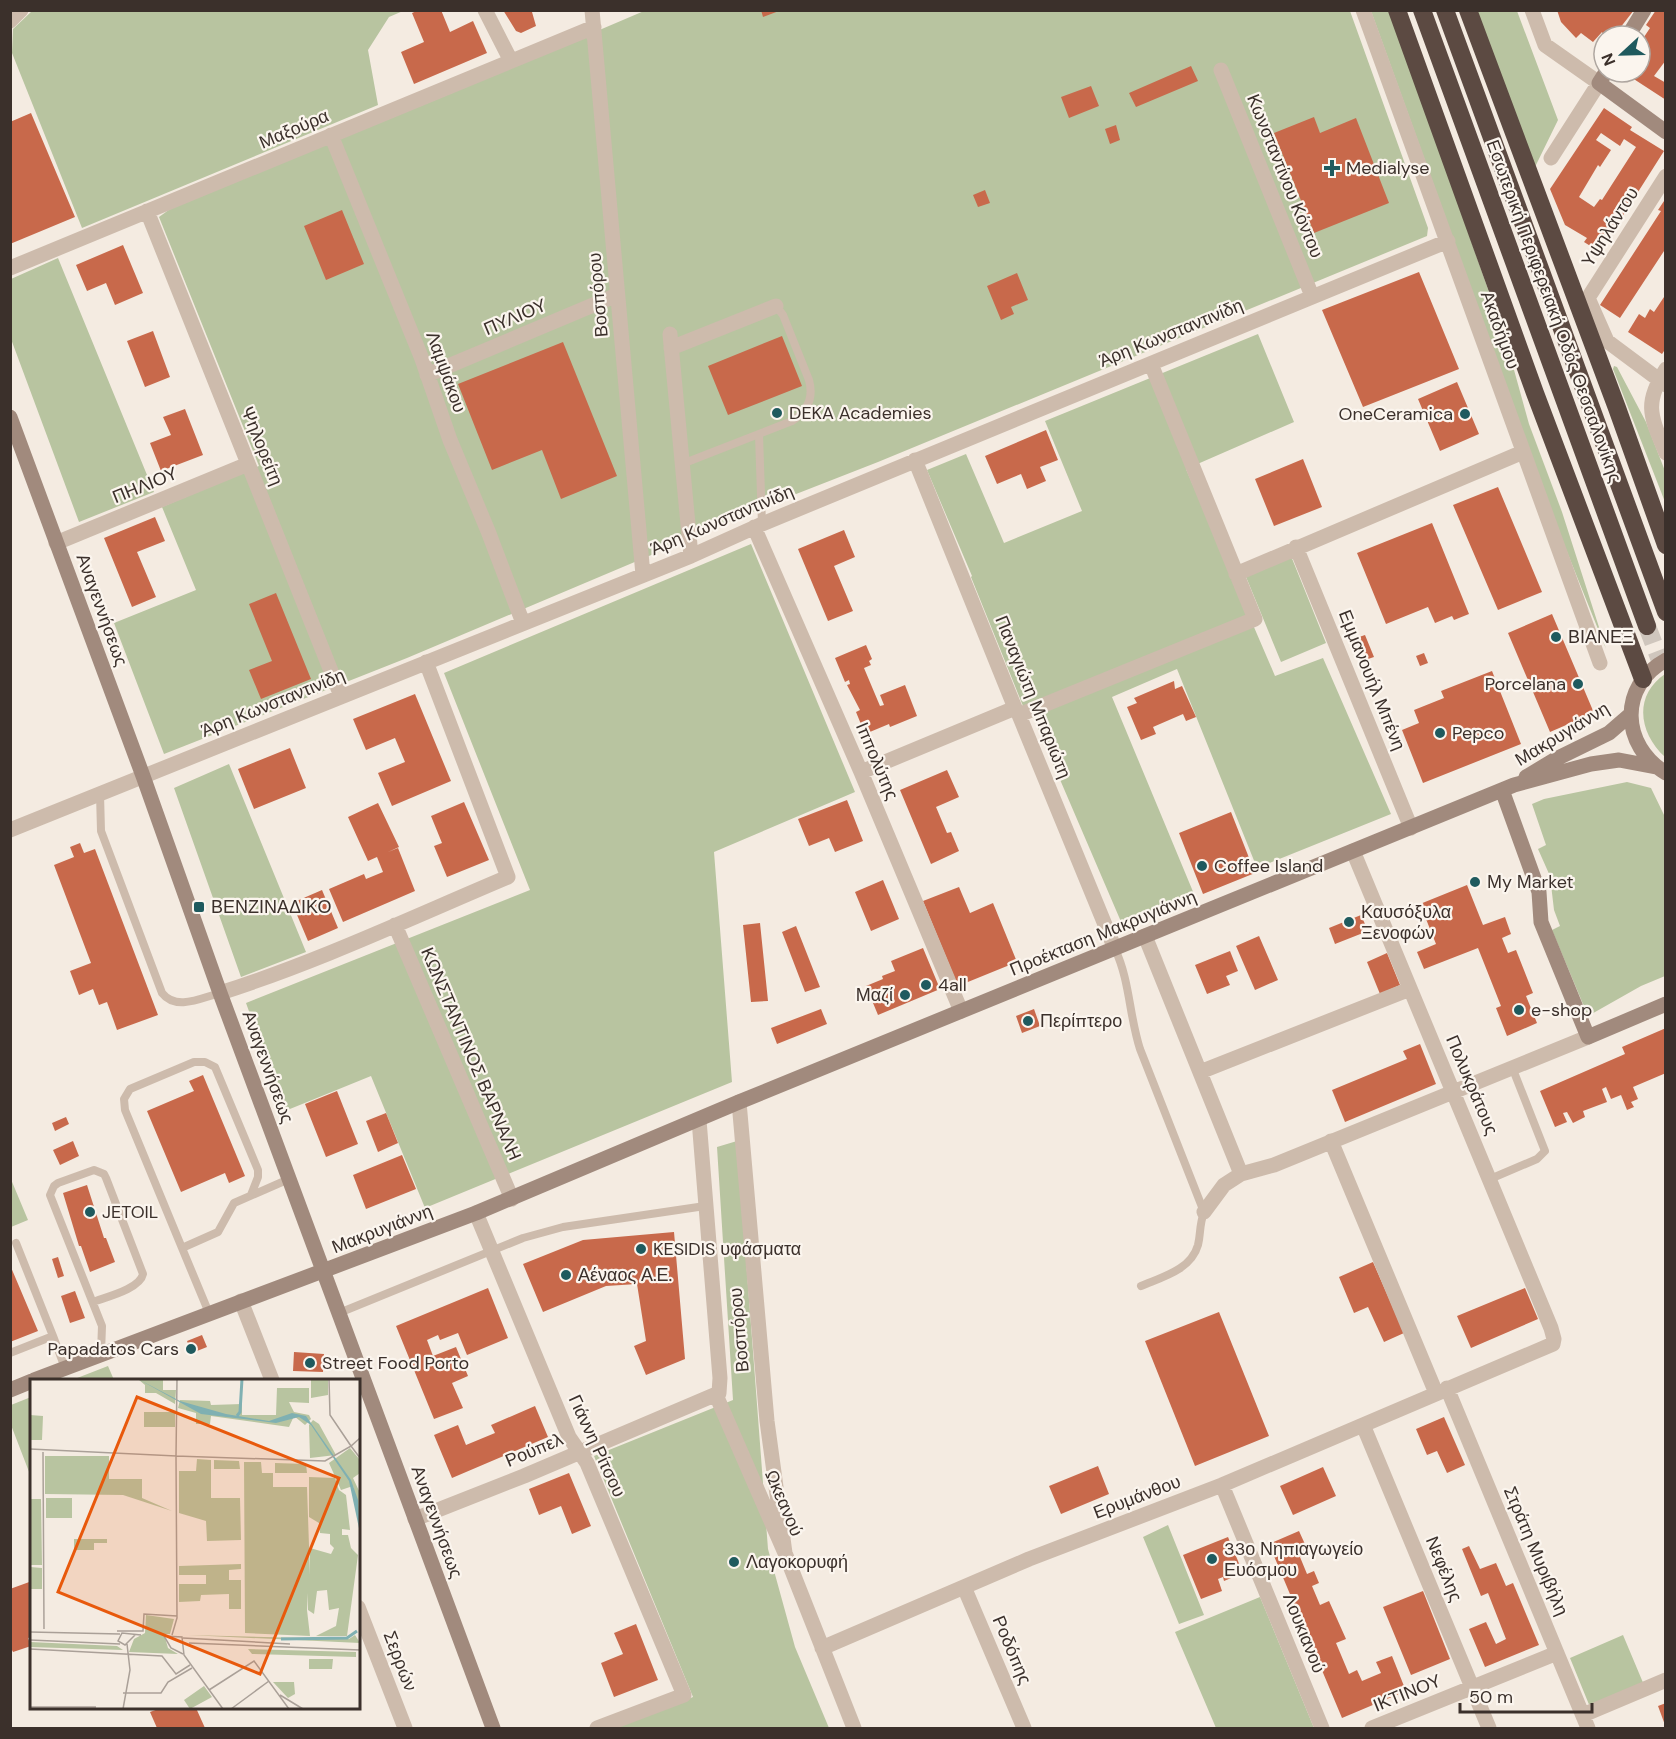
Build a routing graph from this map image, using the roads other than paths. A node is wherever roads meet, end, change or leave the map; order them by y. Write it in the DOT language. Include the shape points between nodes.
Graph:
graph roads {
  1 [pos="21,10"];
  2 [pos="485,10"];
  3 [pos="592,10"];
  4 [pos="1362,10"];
  5 [pos="1397,10"];
  6 [pos="1422,10"];
  7 [pos="1445,10"];
  8 [pos="1468,10"];
  9 [pos="1532,10"];
  10 [pos="1644,10"];
  11 [pos="10,21"];
  12 [pos="1635,24"];
  13 [pos="594,27"];
  14 [pos="511,61"];
  15 [pos="1221,70"];
  16 [pos="1592,72"];
  17 [pos="1598,84"];
  18 [pos="1609,84"];
  19 [pos="1665,132"];
  20 [pos="330,135"];
  21 [pos="1551,158"];
  22 [pos="1665,176"];
  23 [pos="147,211"];
  24 [pos="1448,241"];
  25 [pos="10,268"];
  26 [pos="617,295"];
  27 [pos="1312,296"];
  28 [pos="776,306"];
  29 [pos="1150,364"];
  30 [pos="427,375"];
  31 [pos="1663,378"];
  32 [pos="10,417"];
  33 [pos="759,435"];
  34 [pos="1523,452"];
  35 [pos="1665,453"];
  36 [pos="915,460"];
  37 [pos="248,464"];
  38 [pos="682,464"];
  39 [pos="758,526"];
  40 [pos="56,543"];
  41 [pos="1665,545"];
  42 [pos="1296,547"];
  43 [pos="691,556"];
  44 [pos="1236,574"];
  45 [pos="643,575"];
  46 [pos="1665,612"];
  47 [pos="523,623"];
  48 [pos="1647,626"];
  49 [pos="1665,660"];
  50 [pos="426,663"];
  51 [pos="1600,663"];
  52 [pos="1643,679"];
  53 [pos="341,696"];
  54 [pos="1017,712"];
  55 [pos="1631,714"];
  56 [pos="1661,770"];
  57 [pos="861,772"];
  58 [pos="143,776"];
  59 [pos="1508,788"];
  60 [pos="100,794"];
  61 [pos="1411,828"];
  62 [pos="10,830"];
  63 [pos="1353,851"];
  64 [pos="395,925"];
  65 [pos="1145,936"];
  66 [pos="1115,949"];
  67 [pos="1410,989"];
  68 [pos="220,993"];
  69 [pos="1665,1004"];
  70 [pos="961,1011"];
  71 [pos="1588,1037"];
  72 [pos="1512,1067"];
  73 [pos="1200,1072"];
  74 [pos="1452,1091"];
  75 [pos="740,1102"];
  76 [pos="699,1120"];
  77 [pos="1331,1141"];
  78 [pos="1241,1174"];
  79 [pos="289,1179"];
  80 [pos="1490,1179"];
  81 [pos="251,1195"];
  82 [pos="512,1199"];
  83 [pos="705,1206"];
  84 [pos="1204,1212"];
  85 [pos="476,1213"];
  86 [pos="16,1243"];
  87 [pos="182,1248"];
  88 [pos="492,1251"];
  89 [pos="324,1272"];
  90 [pos="1141,1286"];
  91 [pos="242,1301"];
  92 [pos="93,1302"];
  93 [pos="209,1313"];
  94 [pos="339,1313"];
  95 [pos="53,1336"];
  96 [pos="1553,1336"];
  97 [pos="10,1353"];
  98 [pos="101,1353"];
  99 [pos="65,1368"];
  100 [pos="38,1379"];
  101 [pos="272,1379"];
  102 [pos="30,1382"];
  103 [pos="10,1390"];
  104 [pos="1441,1391"];
  105 [pos="716,1395"];
  106 [pos="1363,1425"];
  107 [pos="580,1452"];
  108 [pos="1222,1485"];
  109 [pos="415,1519"];
  110 [pos="785,1553"];
  111 [pos="964,1587"];
  112 [pos="360,1612"];
  113 [pos="822,1648"];
  114 [pos="1557,1653"];
  115 [pos="1665,1680"];
  116 [pos="1472,1688"];
  117 [pos="1586,1722"];
  118 [pos="405,1728"];
  119 [pos="493,1728"];
  120 [pos="597,1728"];
  121 [pos="854,1728"];
  122 [pos="1024,1728"];
  123 [pos="1322,1728"];
  124 [pos="1372,1728"];
  125 [pos="1489,1728"];
  1 -- 11 [label="street"];
  2 -- 14 [label="street"];
  3 -- 13 [label="street, Βοσπόρου"];
  4 -- 24 [label="street, Ακαδήμου"];
  5 -- 52 [label="highway"];
  6 -- 48 [label="highway, Εσωτερική Περιφερειακή Οδός Θεσσαλονίκης"];
  7 -- 46 [label="highway, Εσωτερική Περιφερειακή Οδός Θεσσαλονίκης"];
  8 -- 41 [label="highway"];
  9 -- 16 [label="street" via="1545,45"];
  10 -- 12 [label="main road"];
  13 -- 14 [label="street, Μαξούρα"];
  13 -- 26 [label="street, Βοσπόρου"];
  14 -- 20 [label="street, Μαξούρα"];
  15 -- 27 [label="street, Κωνσταντίνου Κόντου"];
  17 -- 21 [label="street"];
  18 -- 19 [label="main road"];
  20 -- 23 [label="street, Μαξούρα"];
  20 -- 30 [label="street, Λαμψάκου"];
  22 -- 31 [label="street, Υψηλάντου" via="1588,298 1607,341"];
  23 -- 25 [label="street, Μαξούρα"];
  23 -- 37 [label="street, Ψηλορείτη"];
  24 -- 27 [label="street, Άρη Κωνσταντινίδη"];
  24 -- 34 [label="street, Ακαδήμου"];
  26 -- 30 [label="street, ΠΥΛΙΟΥ"];
  26 -- 45 [label="street, Βοσπόρου"];
  27 -- 29 [label="street, Άρη Κωνσταντινίδη"];
  28 -- 33 [label="lane" via="809,380 811,396 799,417"];
  28 -- 38 [label="street" via="671,341"];
  29 -- 36 [label="street, Άρη Κωνσταντινίδη"];
  29 -- 44 [label="street"];
  30 -- 47 [label="street, Λαμψάκου"];
  31 -- 35 [label="street" via="1652,396 1652,414"];
  32 -- 40 [label="main road, Αναγεννήσεως"];
  33 -- 38 [label="lane"];
  33 -- 39 [label="lane"];
  34 -- 42 [label="street"];
  34 -- 51 [label="street, Ακαδήμου"];
  36 -- 39 [label="street, Άρη Κωνσταντινίδη"];
  36 -- 54 [label="street, Παναγιώτη Μπαριώτη"];
  37 -- 40 [label="street, ΠΗΛΙΟΥ"];
  37 -- 53 [label="street, Ψηλορείτη"];
  38 -- 43 [label="street"];
  39 -- 43 [label="street, Άρη Κωνσταντινίδη"];
  39 -- 57 [label="street, Ιππολύτης"];
  40 -- 58 [label="main road, Αναγεννήσεως"];
  42 -- 44 [label="street"];
  42 -- 61 [label="street, Εμμανουήλ Μπένη"];
  43 -- 45 [label="street, Άρη Κωνσταντινίδη"];
  44 -- 54 [label="street" via="1255,619"];
  45 -- 47 [label="street, Άρη Κωνσταντινίδη"];
  47 -- 50 [label="street, Άρη Κωνσταντινίδη"];
  49 -- 52 [label="main road, Μακρυγιάννη"];
  50 -- 53 [label="street, Άρη Κωνσταντινίδη"];
  50 -- 64 [label="street" via="508,878"];
  52 -- 55 [label="main road, Μακρυγιάννη"];
  53 -- 58 [label="street, Άρη Κωνσταντινίδη"];
  54 -- 57 [label="street"];
  54 -- 66 [label="street, Παναγιώτη Μπαριώτη"];
  55 -- 56 [label="main road, Μακρυγιάννη" via="1638,746"];
  55 -- 59 [label="main road, Μακρυγιάννη" via="1609,733"];
  56 -- 59 [label="main road, Μακρυγιάννη" via="1619,760"];
  57 -- 70 [label="street, Ιππολύτης"];
  58 -- 60 [label="street, Άρη Κωνσταντινίδη"];
  58 -- 68 [label="main road, Αναγεννήσεως"];
  59 -- 61 [label="main road, Προέκταση Μακρυγιάννη"];
  59 -- 71 [label="main road" via="1539,892 1541,922"];
  60 -- 62 [label="street, Άρη Κωνσταντινίδη"];
  60 -- 68 [label="lane" via="101,831 162,993 178,1003"];
  61 -- 63 [label="main road, Προέκταση Μακρυγιάννη"];
  63 -- 65 [label="main road, Προέκταση Μακρυγιάννη"];
  63 -- 67 [label="street, Πολυκράτους"];
  64 -- 68 [label="street"];
  64 -- 82 [label="street, ΚΩΝΣΤΑΝΤΙΝΟΣ ΒΑΡΝΑΛΗ"];
  65 -- 66 [label="main road, Προέκταση Μακρυγιάννη"];
  65 -- 73 [label="street"];
  66 -- 70 [label="main road, Προέκταση Μακρυγιάννη"];
  66 -- 84 [label="lane" via="1124,970 1140,1049"];
  67 -- 73 [label="street"];
  67 -- 74 [label="street, Πολυκράτους"];
  68 -- 79 [label="main road, Αναγεννήσεως"];
  69 -- 71 [label="main road"];
  70 -- 75 [label="main road, Προέκταση Μακρυγιάννη"];
  71 -- 72 [label="street"];
  72 -- 74 [label="street"];
  72 -- 80 [label="lane" via="1545,1151 1537,1159"];
  73 -- 78 [label="street"];
  74 -- 77 [label="street"];
  74 -- 80 [label="street, Πολυκράτους"];
  75 -- 76 [label="main road, Μακρυγιάννη"];
  75 -- 110 [label="street, Βοσπόρου" via="767,1421"];
  76 -- 82 [label="main road, Μακρυγιάννη"];
  76 -- 83 [label="street, Βοσπόρου"];
  77 -- 78 [label="street"];
  77 -- 104 [label="street, Στράτη Μυριβήλη"];
  78 -- 84 [label="street" via="1224,1185"];
  79 -- 81 [label="lane"];
  79 -- 89 [label="main road, Αναγεννήσεως"];
  80 -- 96 [label="street, Πολυκράτους"];
  81 -- 87 [label="lane" via="234,1203 218,1232"];
  81 -- 87 [label="lane" via="258,1170 215,1067 194,1062 130,1089 124,1099 125,1110"];
  82 -- 85 [label="main road, Μακρυγιάννη"];
  83 -- 88 [label="lane" via="563,1227"];
  83 -- 105 [label="street, Βοσπόρου" via="720,1378"];
  84 -- 90 [label="lane" via="1198,1228 1198,1246 1189,1261 1175,1272"];
  85 -- 88 [label="street, Γιάννη Ρίτσου"];
  85 -- 89 [label="main road, Μακρυγιάννη"];
  86 -- 95 [label="lane"];
  87 -- 93 [label="lane"];
  88 -- 94 [label="lane"];
  88 -- 107 [label="street, Γιάννη Ρίτσου" via="569,1437"];
  89 -- 91 [label="main road, Μακρυγιάννη"];
  89 -- 94 [label="main road, Αναγεννήσεως"];
  91 -- 93 [label="main road, Μακρυγιάννη"];
  91 -- 101 [label="street"];
  92 -- 92 [label="lane" via="142,1279 106,1178 94,1170 58,1183 50,1195"];
  92 -- 98 [label="lane" via="102,1326"];
  93 -- 98 [label="main road, Μακρυγιάννη"];
  94 -- 109 [label="main road, Αναγεννήσεως"];
  95 -- 97 [label="lane"];
  95 -- 99 [label="lane"];
  96 -- 104 [label="street, Ερυμάνθου" via="1548,1347"];
  98 -- 99 [label="main road, Μακρυγιάννη"];
  99 -- 100 [label="main road, Μακρυγιάννη"];
  102 -- 103 [label="main road, Μακρυγιάννη"];
  104 -- 106 [label="street, Ερυμάνθου"];
  104 -- 114 [label="street, Στράτη Μυριβήλη"];
  105 -- 107 [label="street, Ρούπελ"];
  105 -- 110 [label="street, Ωκεανού"];
  106 -- 108 [label="street, Ερυμάνθου"];
  106 -- 116 [label="street, Νεφέλης"];
  107 -- 109 [label="street, Ρούπελ"];
  107 -- 120 [label="street, Γιάννη Ρίτσου" via="684,1695"];
  108 -- 111 [label="street, Ερυμάνθου"];
  108 -- 123 [label="street, Λουκιανού"];
  109 -- 119 [label="main road, Αναγεννήσεως"];
  110 -- 113 [label="street, Ωκεανού"];
  111 -- 113 [label="street, Ερυμάνθου"];
  111 -- 122 [label="street, Ροδόπης"];
  112 -- 118 [label="street, Σερρών"];
  113 -- 121 [label="street, Ωκεανού"];
  114 -- 116 [label="street, ΙΚΤΙΝΟΥ"];
  114 -- 117 [label="street, Στράτη Μυριβήλη"];
  115 -- 117 [label="street"];
  116 -- 124 [label="street, ΙΚΤΙΝΟΥ"];
  116 -- 125 [label="street, Νεφέλης"];
}
